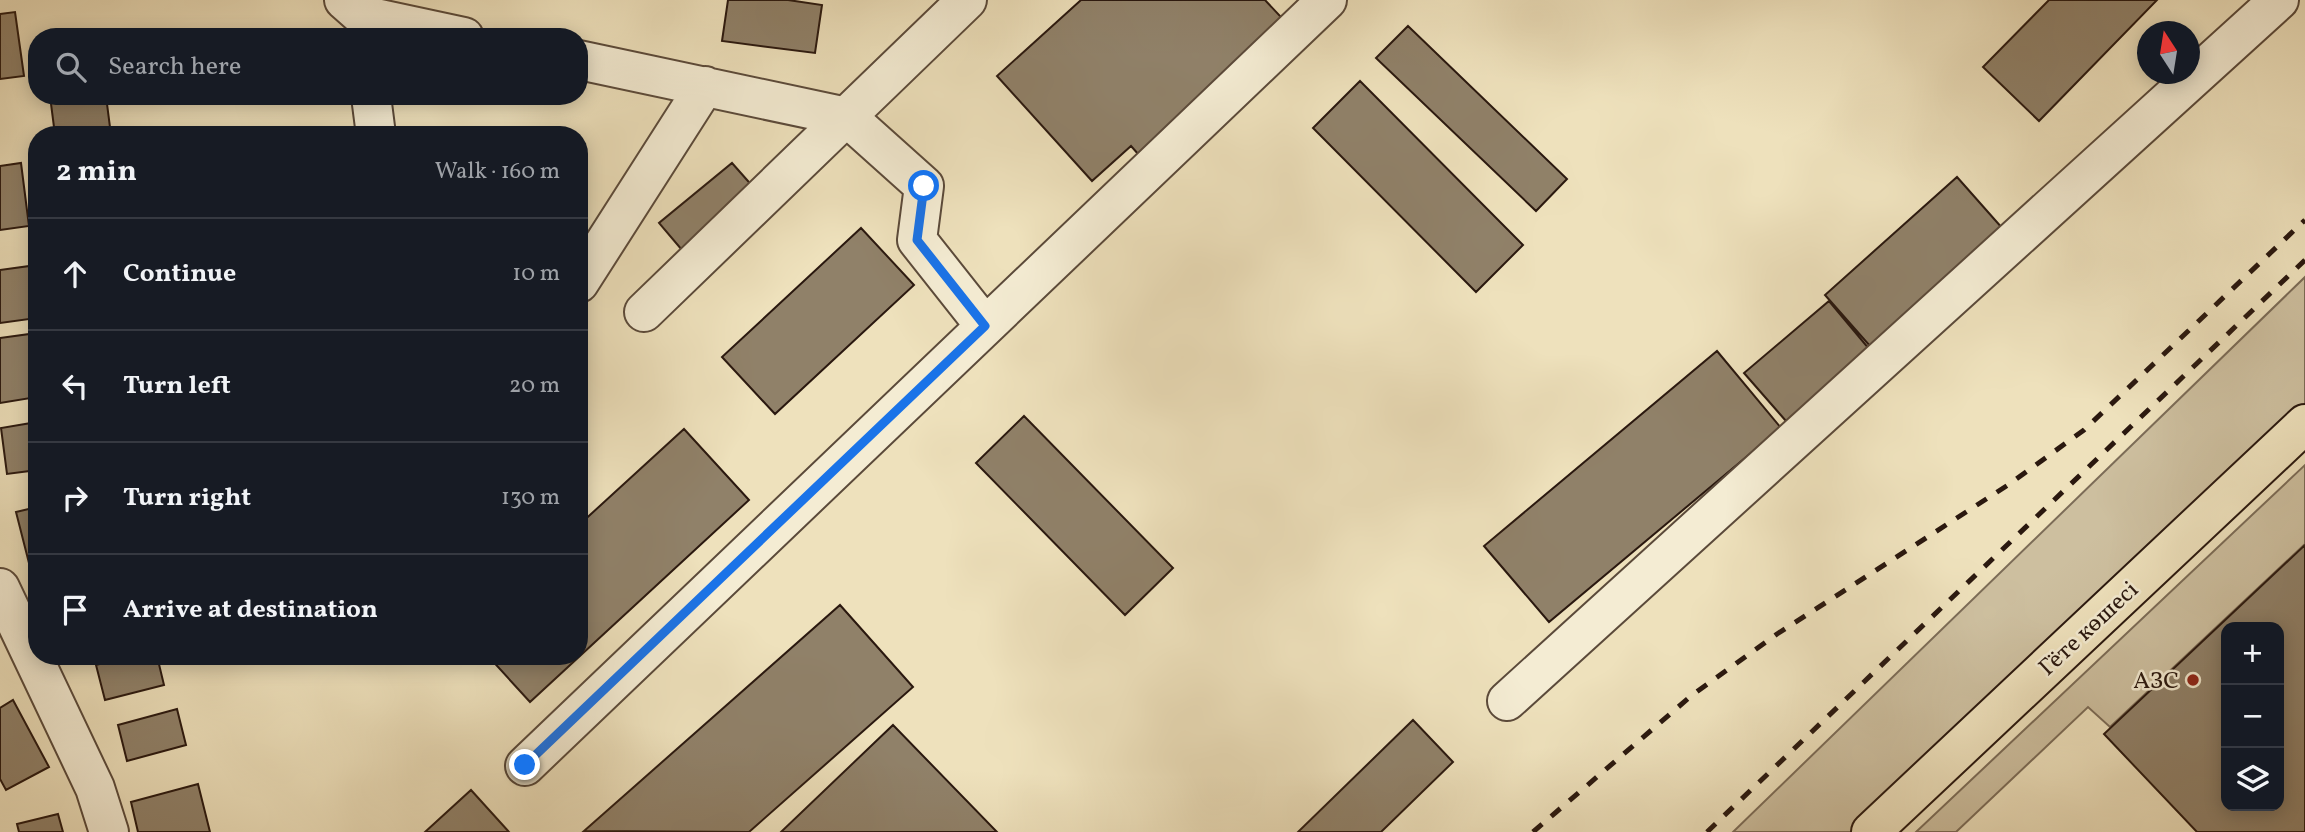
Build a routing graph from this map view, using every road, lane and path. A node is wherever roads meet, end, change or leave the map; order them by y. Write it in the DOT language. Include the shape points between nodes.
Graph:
graph roads {
  1 [pos="967,0"];
  2 [pos="1327,0"];
  3 [pos="2278,0"];
  4 [pos="356,17"];
  5 [pos="415,28"];
  6 [pos="588,63"];
  7 [pos="705,86"];
  8 [pos="372,105"];
  9 [pos="847,117"];
  10 [pos="375,126"];
  11 [pos="588,269"];
  12 [pos="644,312"];
  13 [pos="985,326"];
  14 [pos="2305,424"];
  15 [pos="0,588"];
  16 [pos="28,648"];
  17 [pos="36,665"];
  18 [pos="1507,701"];
  19 [pos="525,765"];
  20 [pos="109,832"];
  21 [pos="1871,832"];
  1 -- 9 [label="street"];
  2 -- 13 [label="street"];
  3 -- 18 [label="street"];
  4 -- 5 [label="street"];
  6 -- 7 [label="street"];
  7 -- 9 [label="street"];
  7 -- 11 [label="street"];
  8 -- 10 [label="street"];
  9 -- 12 [label="street"];
  9 -- 13 [label="street" via="924,186 917,240"];
  13 -- 19 [label="street"];
  14 -- 21 [label="main road, Гёте көшесі"];
  15 -- 16 [label="street"];
  17 -- 20 [label="street" via="94,788"];
}
